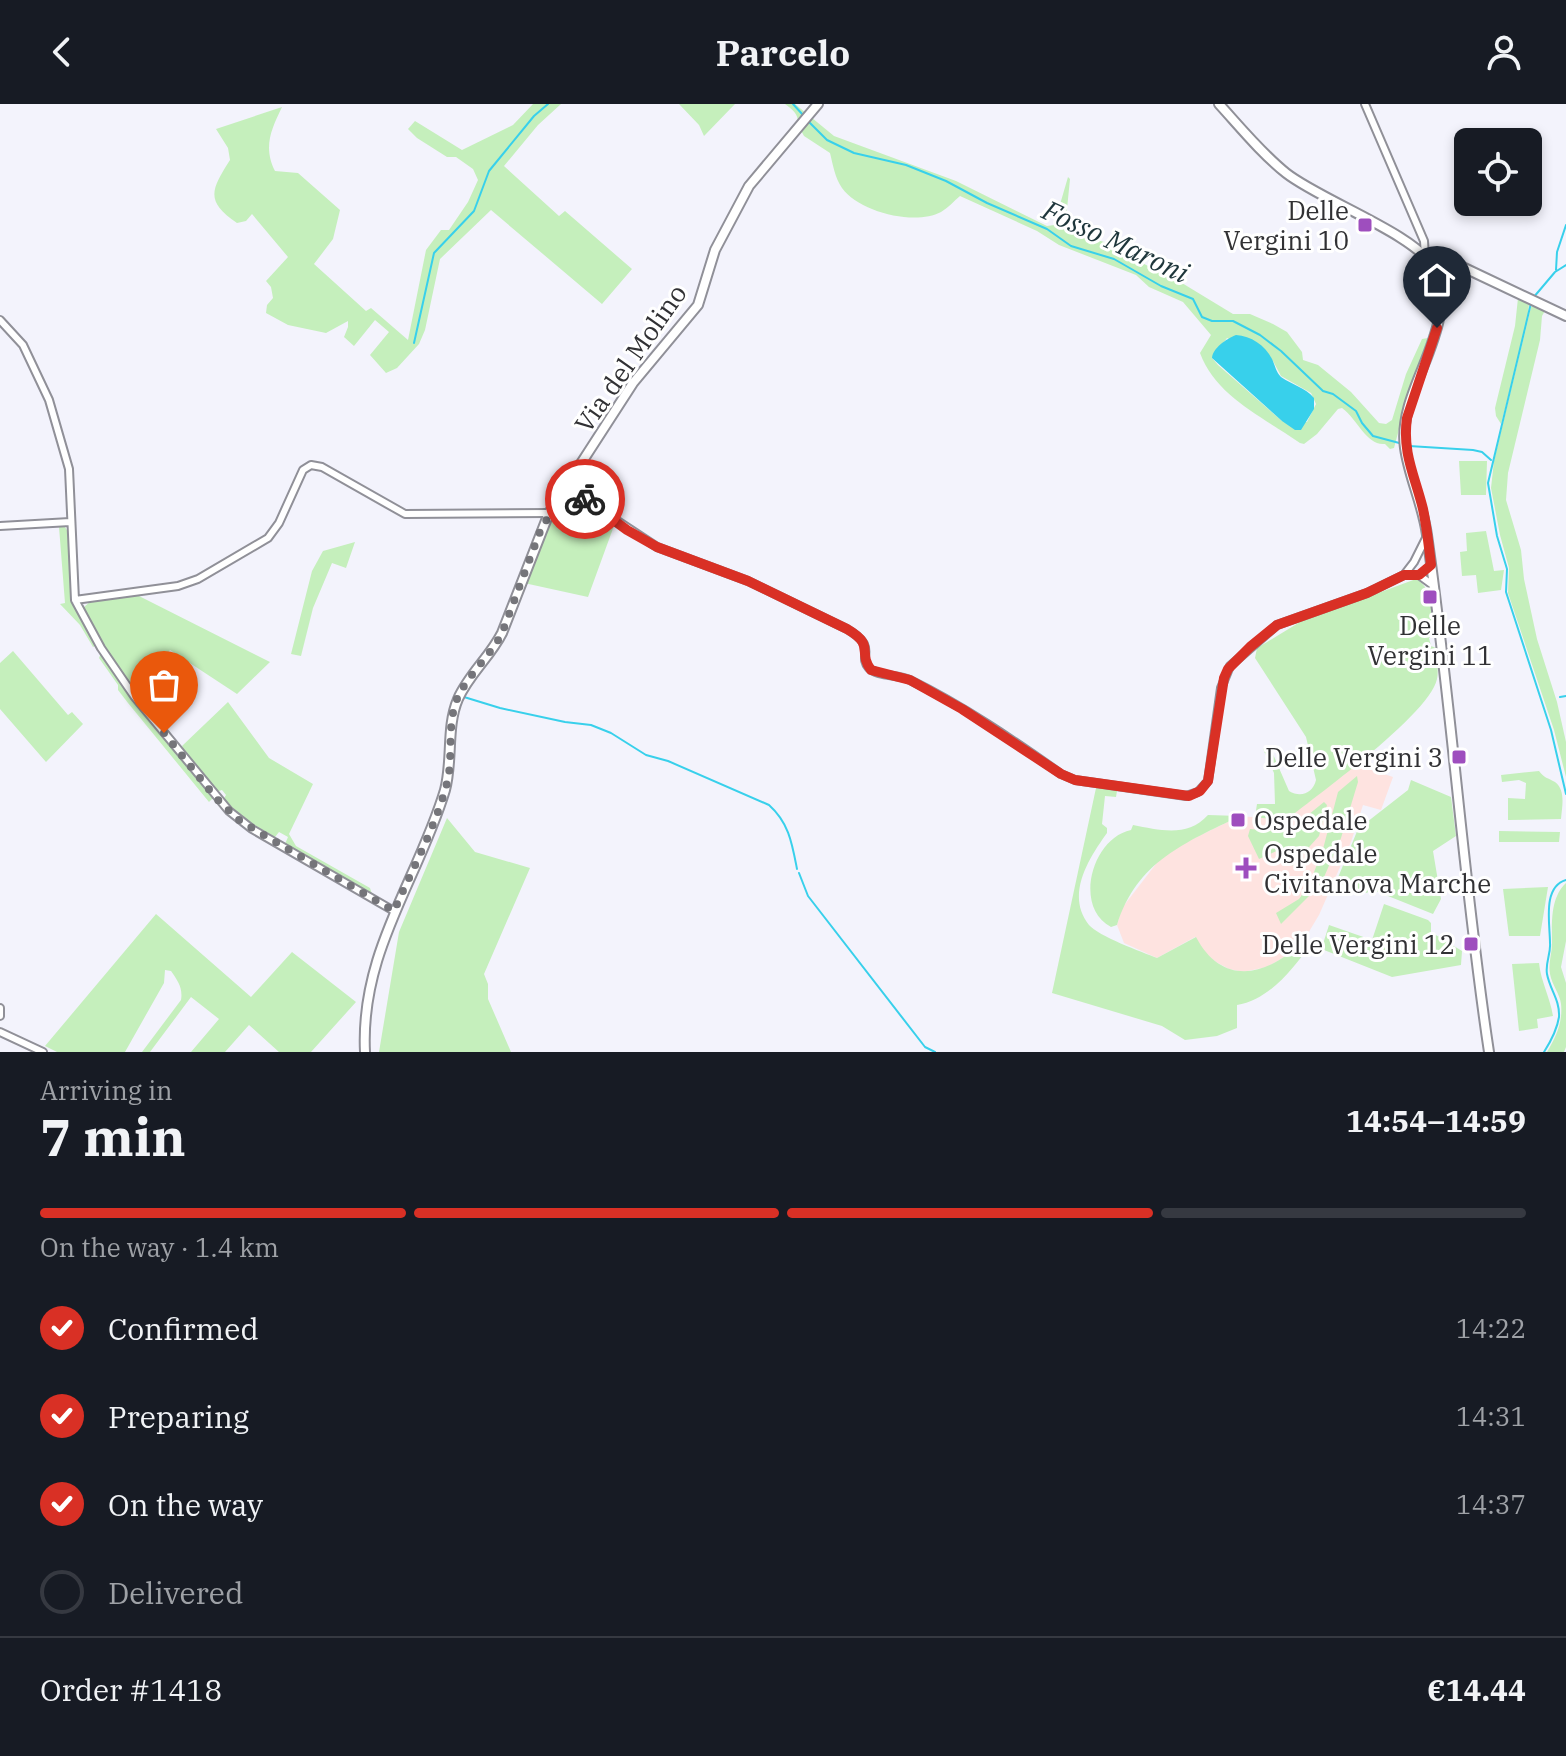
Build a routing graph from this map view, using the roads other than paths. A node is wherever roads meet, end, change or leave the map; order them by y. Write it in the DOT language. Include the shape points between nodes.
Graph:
graph roads {
  1 [pos="1219,104"];
  2 [pos="1365,104"];
  3 [pos="816,107"];
  4 [pos="1425,256"];
  5 [pos="1566,316"];
  6 [pos="0,320"];
  7 [pos="566,487"];
  8 [pos="549,513"];
  9 [pos="70,522"];
  10 [pos="0,526"];
  11 [pos="1427,535"];
  12 [pos="1414,562"];
  13 [pos="1431,565"];
  14 [pos="1404,575"];
  15 [pos="1419,575"];
  16 [pos="1434,586"];
  17 [pos="75,600"];
  18 [pos="394,911"];
  19 [pos="0,1008"];
  20 [pos="0,1016"];
  21 [pos="0,1032"];
  22 [pos="43,1052"];
  23 [pos="365,1052"];
  24 [pos="1489,1052"];
  1 -- 4 [label="street" via="1287,174 1406,240"];
  2 -- 4 [label="street" via="1424,241"];
  3 -- 7 [label="street, Via del Molino" via="741,199 715,250 695,311 633,383"];
  4 -- 5 [label="street" via="1454,263"];
  4 -- 11 [label="street" via="1436,274 1441,305 1407,418 1405,450"];
  6 -- 9 [label="street" via="23,345 49,400 69,469"];
  7 -- 8 [label="street, Via del Molino"];
  7 -- 14 [label="street" via="657,547 748,581 858,635 866,644 871,670 910,680 1061,774 1186,796 1208,781 1221,688 1230,666 1277,625"];
  8 -- 17 [label="street" via="405,514 311,465 301,473 274,531 250,551 188,584"];
  8 -- 18 [label="street, Via del Molino" via="502,633 457,700 444,793"];
  9 -- 10 [label="street"];
  9 -- 17 [label="street"];
  11 -- 12 [label="street"];
  11 -- 13 [label="street"];
  12 -- 13 [label="street"];
  12 -- 14 [label="street"];
  13 -- 15 [label="street"];
  13 -- 16 [label="street"];
  14 -- 15 [label="street"];
  15 -- 16 [label="street"];
  16 -- 24 [label="street"];
  17 -- 18 [label="street" via="134,696 229,811"];
  18 -- 23 [label="street, Via del Molino" via="366,1002"];
  19 -- 20 [label="street"];
  21 -- 22 [label="street"];
}
